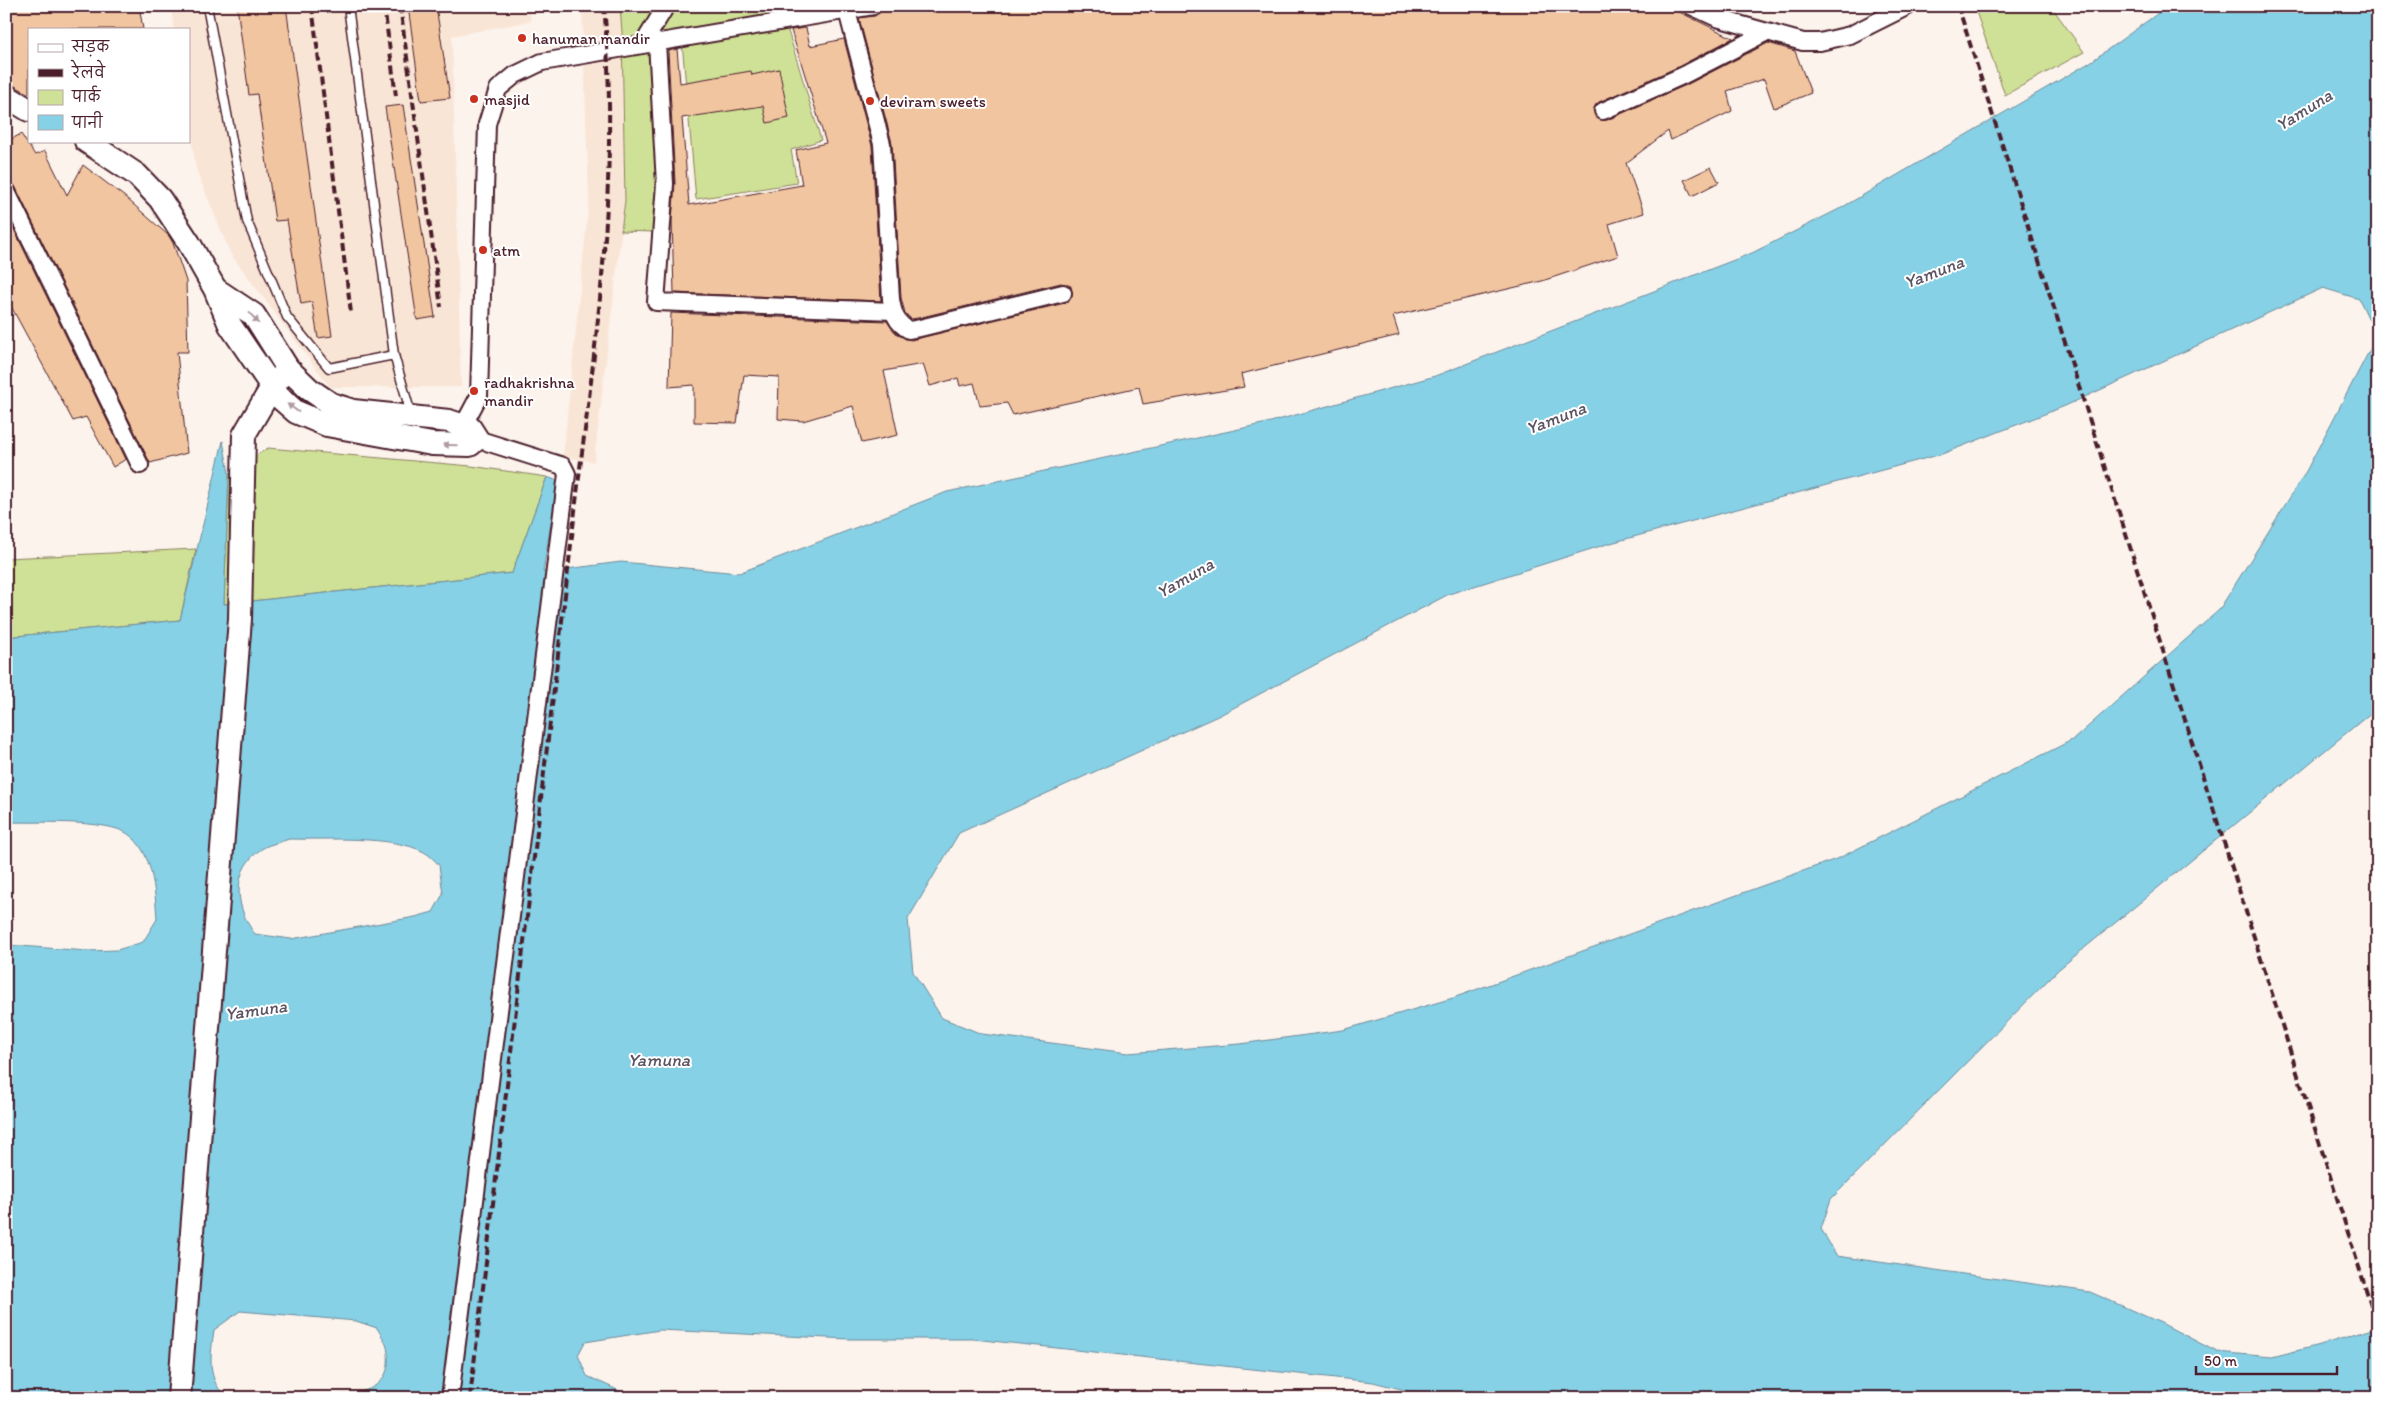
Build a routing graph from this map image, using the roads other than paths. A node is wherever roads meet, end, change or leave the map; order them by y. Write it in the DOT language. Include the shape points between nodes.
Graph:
graph roads {
  1 [pos="207,6"];
  2 [pos="348,6"];
  3 [pos="666,6"];
  4 [pos="873,6"];
  5 [pos="1690,6"];
  6 [pos="1908,6"];
  7 [pos="844,10"];
  8 [pos="1765,33"];
  9 [pos="650,43"];
  10 [pos="6,96"];
  11 [pos="28,109"];
  12 [pos="1602,111"];
  13 [pos="88,142"];
  14 [pos="6,190"];
  15 [pos="215,289"];
  16 [pos="1063,293"];
  17 [pos="893,311"];
  18 [pos="394,355"];
  19 [pos="288,369"];
  20 [pos="272,387"];
  21 [pos="412,417"];
  22 [pos="367,422"];
  23 [pos="470,432"];
  24 [pos="140,466"];
  25 [pos="179,1398"];
  26 [pos="450,1398"];
  1 -- 18 [label="lane" via="247,221 288,317 329,368"];
  2 -- 18 [label="lane"];
  3 -- 9 [label="street"];
  4 -- 7 [label="street"];
  5 -- 8 [label="street"];
  6 -- 8 [label="street" via="1850,35 1820,42 1788,40"];
  7 -- 9 [label="street"];
  7 -- 17 [label="street" via="882,144"];
  8 -- 12 [label="street" via="1682,76"];
  9 -- 17 [label="street" via="665,184 656,302"];
  9 -- 23 [label="street" via="542,62 515,75 498,89 487,124 479,396"];
  10 -- 11 [label="main road"];
  13 -- 15 [label="main road" via="137,175 160,199"];
  14 -- 24 [label="street"];
  15 -- 19 [label="main road, one-way" via="254,315"];
  15 -- 20 [label="main road" via="230,325"];
  16 -- 17 [label="street" via="909,330 900,325"];
  18 -- 21 [label="lane"];
  19 -- 20 [label="main road"];
  19 -- 22 [label="main road" via="331,404 353,411"];
  22 -- 20 [label="main road, one-way" via="326,425 296,412"];
  20 -- 25 [label="main road" via="244,435 240,618"];
  21 -- 22 [label="main road"];
  21 -- 23 [label="main road" via="449,421"];
  23 -- 22 [label="main road, one-way" via="470,445 432,444"];
  23 -- 26 [label="street" via="563,466 567,474"];
}
